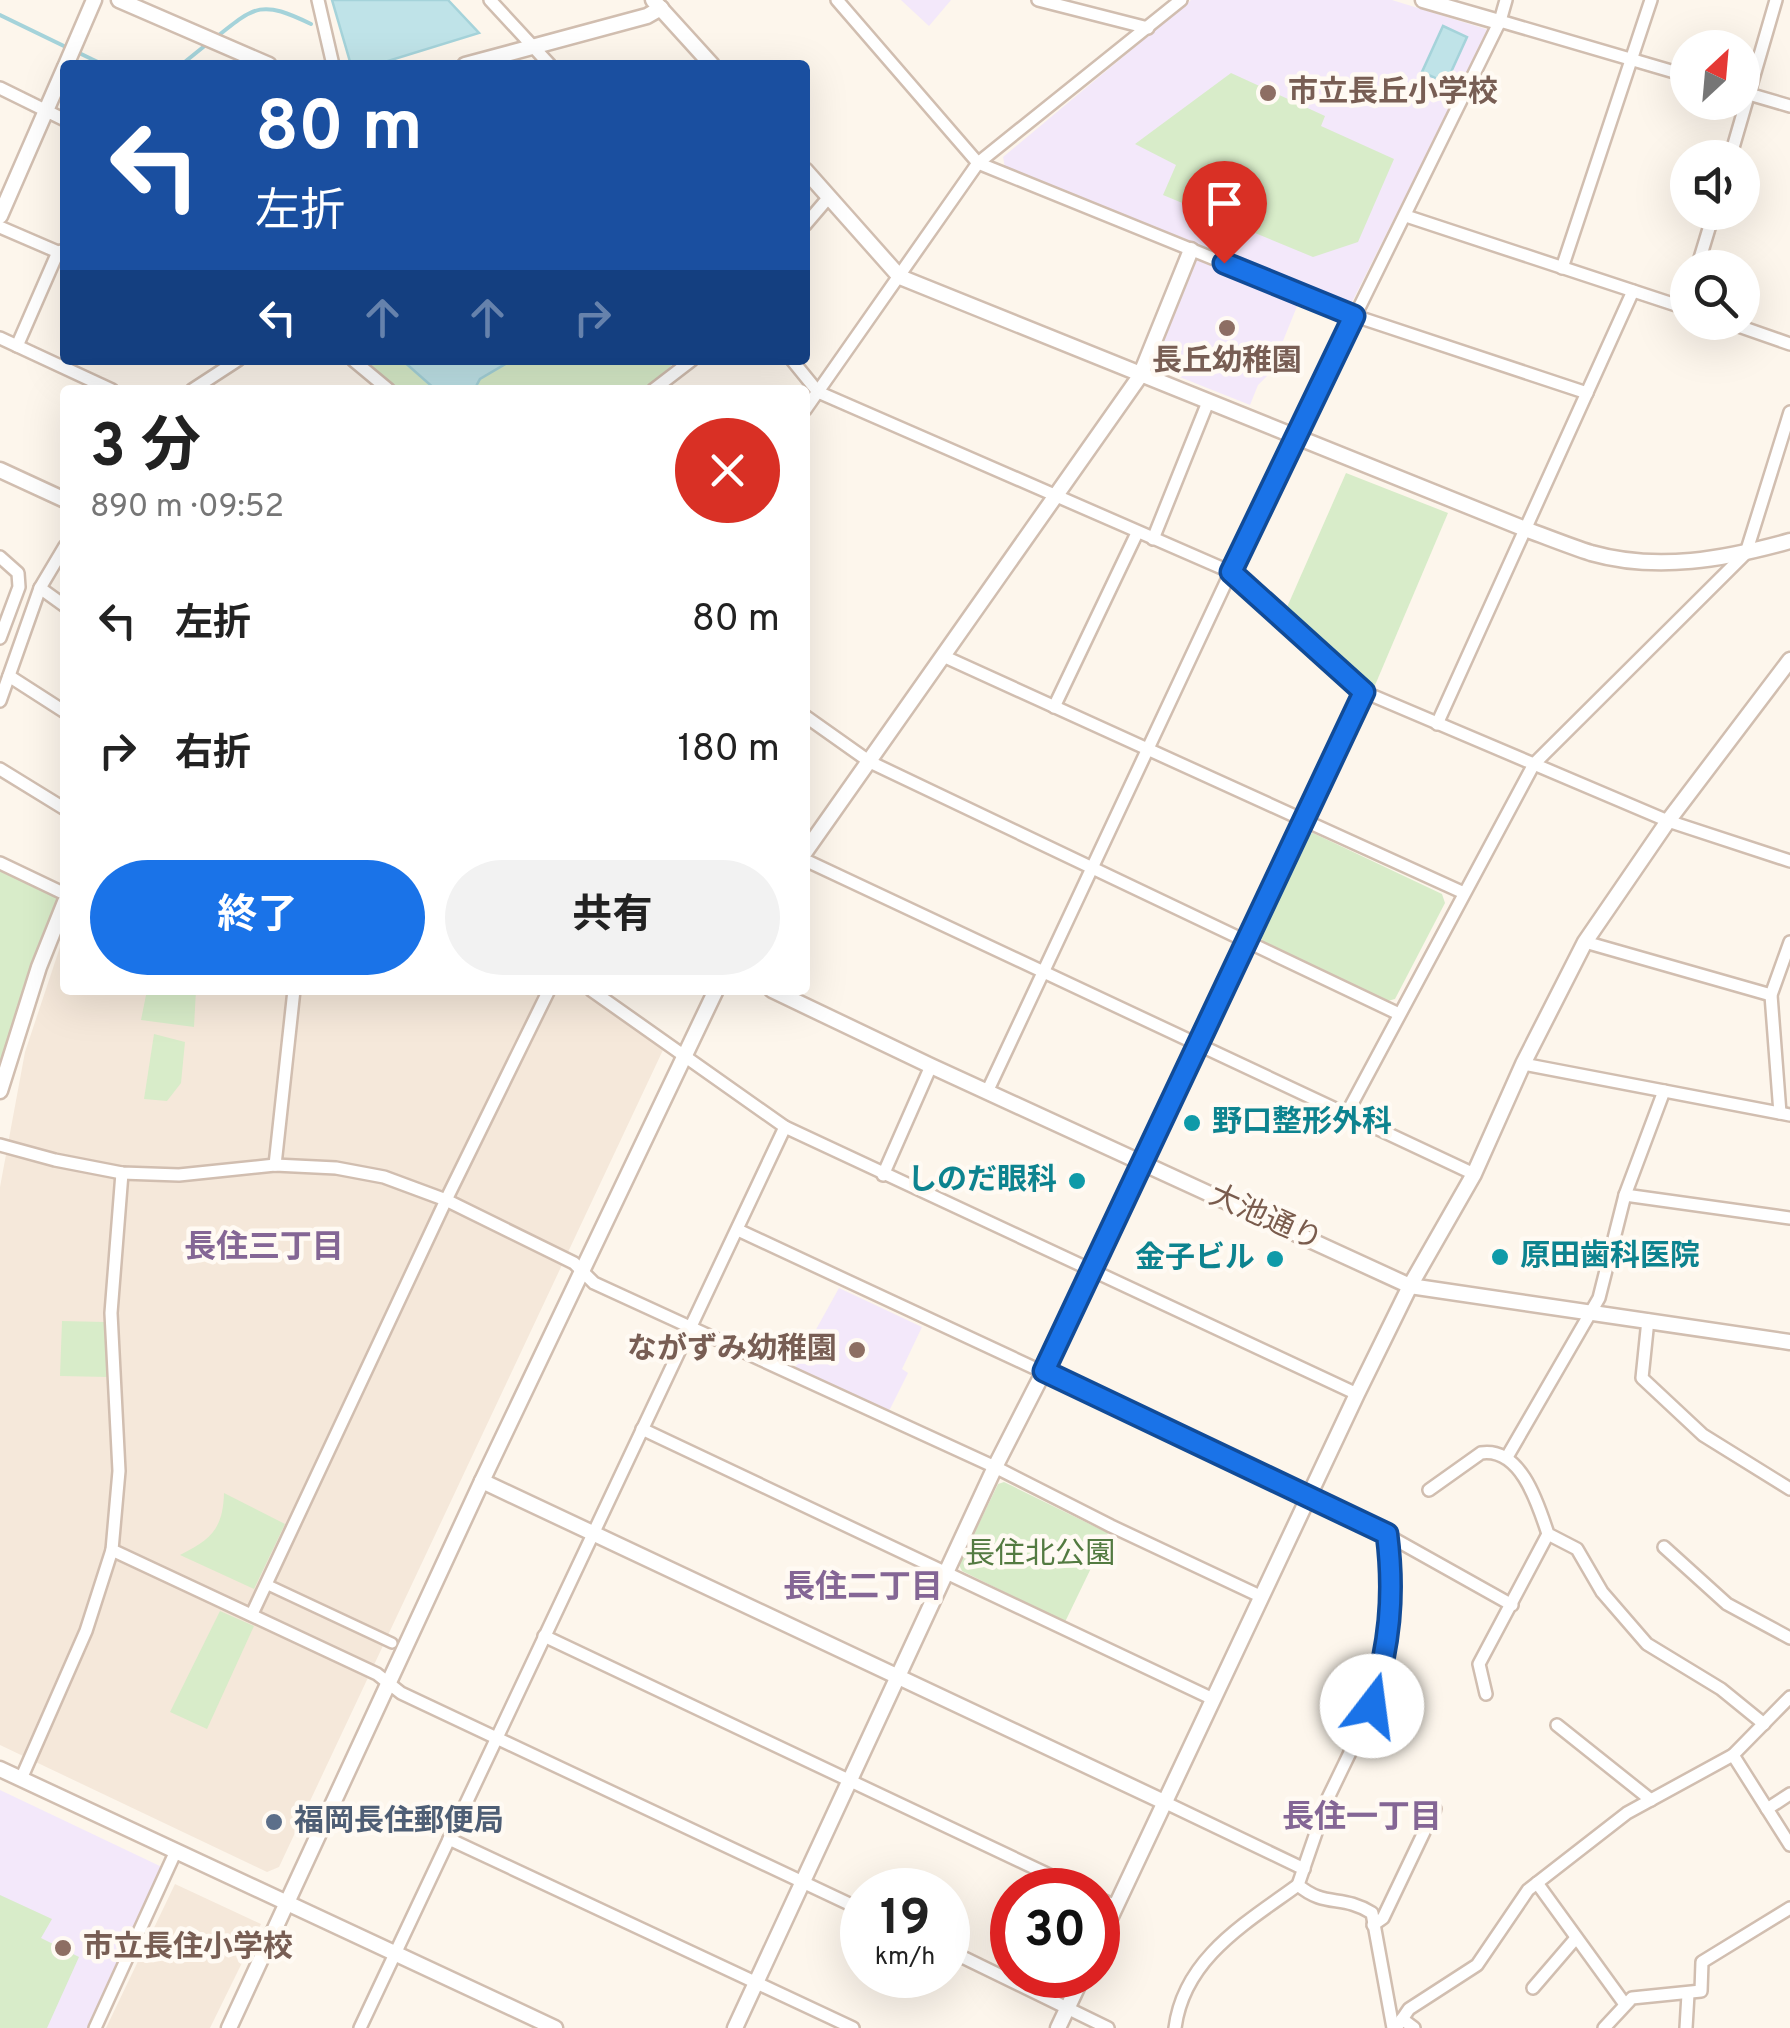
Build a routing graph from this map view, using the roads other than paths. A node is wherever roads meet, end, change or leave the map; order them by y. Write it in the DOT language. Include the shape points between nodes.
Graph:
graph roads {
  1 [pos="94,0"];
  2 [pos="119,0"];
  3 [pos="318,0"];
  4 [pos="490,0"];
  5 [pos="838,0"];
  6 [pos="1038,0"];
  7 [pos="1181,0"];
  8 [pos="1422,0"];
  9 [pos="1506,0"];
  10 [pos="1651,0"];
  11 [pos="1776,0"];
  12 [pos="661,2"];
  13 [pos="1499,22"];
  14 [pos="1148,28"];
  15 [pos="536,47"];
  16 [pos="1760,50"];
  17 [pos="1631,59"];
  18 [pos="69,60"];
  19 [pos="257,60"];
  20 [pos="332,60"];
  21 [pos="484,60"];
  22 [pos="546,60"];
  23 [pos="708,60"];
  24 [pos="1670,71"];
  25 [pos="60,79"];
  26 [pos="0,88"];
  27 [pos="1760,97"];
  28 [pos="1790,106"];
  29 [pos="46,110"];
  30 [pos="60,117"];
  31 [pos="978,163"];
  32 [pos="810,176"];
  33 [pos="828,197"];
  34 [pos="0,216"];
  35 [pos="1406,216"];
  36 [pos="810,219"];
  37 [pos="0,227"];
  38 [pos="60,250"];
  39 [pos="1191,250"];
  40 [pos="60,255"];
  41 [pos="1562,268"];
  42 [pos="900,277"];
  43 [pos="1633,291"];
  44 [pos="1670,301"];
  45 [pos="1354,316"];
  46 [pos="1760,334"];
  47 [pos="0,338"];
  48 [pos="1790,344"];
  49 [pos="17,346"];
  50 [pos="230,365"];
  51 [pos="359,365"];
  52 [pos="686,365"];
  53 [pos="796,365"];
  54 [pos="1140,376"];
  55 [pos="101,385"];
  56 [pos="200,385"];
  57 [pos="383,385"];
  58 [pos="660,385"];
  59 [pos="818,392"];
  60 [pos="1587,393"];
  61 [pos="1208,402"];
  62 [pos="810,403"];
  63 [pos="1790,412"];
  64 [pos="1294,437"];
  65 [pos="0,470"];
  66 [pos="1054,497"];
  67 [pos="60,498"];
  68 [pos="1526,529"];
  69 [pos="1137,533"];
  70 [pos="1152,539"];
  71 [pos="1790,541"];
  72 [pos="1746,553"];
  73 [pos="60,554"];
  74 [pos="0,558"];
  75 [pos="1231,572"];
  76 [pos="40,588"];
  77 [pos="60,602"];
  78 [pos="0,638"];
  79 [pos="943,656"];
  80 [pos="1790,660"];
  81 [pos="10,676"];
  82 [pos="1364,692"];
  83 [pos="0,701"];
  84 [pos="1054,707"];
  85 [pos="60,709"];
  86 [pos="810,720"];
  87 [pos="1438,724"];
  88 [pos="1148,750"];
  89 [pos="870,762"];
  90 [pos="1534,764"];
  91 [pos="0,769"];
  92 [pos="60,806"];
  93 [pos="1303,820"];
  94 [pos="1668,821"];
  95 [pos="810,849"];
  96 [pos="810,858"];
  97 [pos="1790,861"];
  98 [pos="0,863"];
  99 [pos="1092,868"];
  100 [pos="60,892"];
  101 [pos="1464,893"];
  102 [pos="60,914"];
  103 [pos="1245,941"];
  104 [pos="1586,942"];
  105 [pos="1790,942"];
  106 [pos="1044,972"];
  107 [pos="293,995"];
  108 [pos="547,995"];
  109 [pos="598,995"];
  110 [pos="714,995"];
  111 [pos="782,995"];
  112 [pos="1771,995"];
  113 [pos="1399,1014"];
  114 [pos="1197,1043"];
  115 [pos="684,1058"];
  116 [pos="1523,1064"];
  117 [pos="931,1066"];
  118 [pos="1664,1091"];
  119 [pos="0,1092"];
  120 [pos="987,1092"];
  121 [pos="1347,1113"];
  122 [pos="1785,1114"];
  123 [pos="785,1128"];
  124 [pos="0,1144"];
  125 [pos="1141,1163"];
  126 [pos="275,1165"];
  127 [pos="122,1173"];
  128 [pos="1474,1174"];
  129 [pos="883,1175"];
  130 [pos="1625,1195"];
  131 [pos="446,1200"];
  132 [pos="1790,1218"];
  133 [pos="738,1230"];
  134 [pos="1090,1270"];
  135 [pos="582,1273"];
  136 [pos="1410,1286"];
  137 [pos="1591,1310"];
  138 [pos="1648,1320"];
  139 [pos="689,1329"];
  140 [pos="1790,1342"];
  141 [pos="1044,1371"];
  142 [pos="1356,1394"];
  143 [pos="642,1429"];
  144 [pos="1507,1457"];
  145 [pos="995,1467"];
  146 [pos="482,1481"];
  147 [pos="1790,1489"];
  148 [pos="1429,1490"];
  149 [pos="1308,1496"];
  150 [pos="592,1534"];
  151 [pos="1387,1534"];
  152 [pos="1548,1534"];
  153 [pos="1664,1547"];
  154 [pos="112,1550"];
  155 [pos="947,1572"];
  156 [pos="266,1584"];
  157 [pos="1262,1596"];
  158 [pos="1512,1605"];
  159 [pos="252,1614"];
  160 [pos="544,1636"];
  161 [pos="1790,1638"];
  162 [pos="392,1644"];
  163 [pos="899,1676"];
  164 [pos="388,1684"];
  165 [pos="1486,1694"];
  166 [pos="1790,1697"];
  167 [pos="1213,1699"];
  168 [pos="1764,1724"];
  169 [pos="1556,1725"];
  170 [pos="496,1737"];
  171 [pos="1732,1756"];
  172 [pos="0,1769"];
  173 [pos="21,1779"];
  174 [pos="850,1780"];
  175 [pos="1790,1794"];
  176 [pos="1651,1800"];
  177 [pos="1164,1802"];
  178 [pos="1766,1808"];
  179 [pos="1434,1809"];
  180 [pos="449,1839"];
  181 [pos="1790,1845"];
  182 [pos="175,1853"];
  183 [pos="1035,1868"];
  184 [pos="1304,1869"];
  185 [pos="802,1882"];
  186 [pos="1536,1883"];
  187 [pos="1298,1885"];
  188 [pos="1120,1895"];
  189 [pos="840,1900"];
  190 [pos="287,1904"];
  191 [pos="1790,1908"];
  192 [pos="1373,1925"];
  193 [pos="1576,1938"];
  194 [pos="395,1952"];
  195 [pos="970,1960"];
  196 [pos="756,1982"];
  197 [pos="1532,1988"];
  198 [pos="1688,1994"];
  199 [pos="1072,1998"];
  200 [pos="1624,2002"];
  201 [pos="1068,2007"];
  202 [pos="1397,2025"];
  203 [pos="95,2028"];
  204 [pos="230,2028"];
  205 [pos="360,2028"];
  206 [pos="555,2028"];
  207 [pos="735,2028"];
  208 [pos="853,2028"];
  209 [pos="1058,2028"];
  210 [pos="1108,2028"];
  211 [pos="1174,2028"];
  212 [pos="1414,2028"];
  213 [pos="1604,2028"];
  214 [pos="1686,2028"];
  1 -- 18 [label="street"];
  2 -- 19 [label="street"];
  3 -- 20 [label="street"];
  4 -- 15 [label="street"];
  5 -- 31 [label="street"];
  6 -- 14 [label="street"];
  7 -- 14 [label="street"];
  8 -- 13 [label="street"];
  9 -- 13 [label="street"];
  10 -- 17 [label="street"];
  11 -- 16 [label="street"];
  12 -- 15 [label="street" via="647,16"];
  12 -- 23 [label="street"];
  13 -- 17 [label="street"];
  13 -- 35 [label="street"];
  14 -- 31 [label="street"];
  15 -- 21 [label="street"];
  15 -- 22 [label="street"];
  17 -- 24 [label="street"];
  17 -- 41 [label="street"];
  25 -- 29 [label="street"];
  26 -- 29 [label="street"];
  27 -- 28 [label="street"];
  29 -- 30 [label="street"];
  29 -- 34 [label="street"];
  31 -- 39 [label="street"];
  31 -- 42 [label="street"];
  32 -- 33 [label="street"];
  33 -- 36 [label="street"];
  33 -- 42 [label="street"];
  35 -- 41 [label="street"];
  35 -- 45 [label="street"];
  37 -- 38 [label="street"];
  39 -- 45 [label="street"];
  39 -- 54 [label="street"];
  40 -- 49 [label="street"];
  41 -- 43 [label="street"];
  42 -- 54 [label="street"];
  42 -- 59 [label="street"];
  43 -- 44 [label="street"];
  43 -- 60 [label="street"];
  45 -- 60 [label="street"];
  45 -- 64 [label="street"];
  46 -- 48 [label="street"];
  47 -- 49 [label="street"];
  49 -- 55 [label="street"];
  50 -- 56 [label="street"];
  51 -- 57 [label="street"];
  52 -- 58 [label="street"];
  53 -- 59 [label="street"];
  54 -- 61 [label="street"];
  54 -- 66 [label="street"];
  59 -- 62 [label="street"];
  59 -- 66 [label="street"];
  60 -- 68 [label="street"];
  61 -- 64 [label="street"];
  61 -- 70 [label="street"];
  63 -- 72 [label="street"];
  64 -- 68 [label="street"];
  64 -- 75 [label="street"];
  65 -- 67 [label="street"];
  66 -- 69 [label="street"];
  66 -- 79 [label="street"];
  68 -- 72 [label="street" via="1593,554 1635,561"];
  68 -- 87 [label="street"];
  69 -- 70 [label="street"];
  69 -- 84 [label="street"];
  70 -- 75 [label="street"];
  71 -- 72 [label="street"];
  72 -- 90 [label="street"];
  73 -- 76 [label="street"];
  74 -- 78 [label="street" via="18,573 19,587"];
  75 -- 82 [label="street"];
  75 -- 88 [label="street"];
  76 -- 77 [label="street"];
  76 -- 81 [label="street"];
  79 -- 84 [label="street"];
  79 -- 89 [label="street"];
  80 -- 94 [label="street"];
  81 -- 83 [label="street"];
  81 -- 85 [label="street"];
  82 -- 87 [label="street"];
  82 -- 93 [label="street"];
  84 -- 88 [label="street"];
  86 -- 89 [label="street"];
  87 -- 90 [label="street"];
  88 -- 93 [label="street"];
  88 -- 99 [label="street"];
  89 -- 95 [label="street"];
  89 -- 99 [label="street"];
  90 -- 94 [label="street"];
  90 -- 101 [label="street"];
  91 -- 92 [label="street"];
  93 -- 101 [label="street"];
  93 -- 103 [label="street"];
  94 -- 97 [label="street"];
  94 -- 104 [label="street"];
  96 -- 106 [label="street"];
  98 -- 100 [label="street"];
  99 -- 103 [label="street"];
  99 -- 106 [label="street"];
  101 -- 113 [label="street"];
  102 -- 119 [label="street"];
  103 -- 113 [label="street"];
  103 -- 114 [label="street"];
  104 -- 112 [label="street"];
  104 -- 116 [label="street"];
  105 -- 112 [label="street"];
  106 -- 114 [label="street"];
  106 -- 120 [label="street"];
  107 -- 126 [label="street"];
  108 -- 131 [label="street"];
  109 -- 115 [label="street"];
  110 -- 115 [label="street"];
  111 -- 117 [label="street, 大池通り"];
  112 -- 122 [label="street"];
  113 -- 121 [label="street"];
  114 -- 121 [label="street"];
  114 -- 125 [label="street"];
  115 -- 123 [label="street"];
  115 -- 135 [label="street"];
  116 -- 118 [label="street"];
  116 -- 128 [label="street"];
  117 -- 120 [label="street, 大池通り"];
  117 -- 129 [label="street"];
  118 -- 122 [label="street"];
  118 -- 130 [label="street"];
  120 -- 125 [label="street, 大池通り"];
  121 -- 128 [label="street"];
  123 -- 129 [label="street"];
  123 -- 133 [label="street"];
  124 -- 127 [label="street"];
  125 -- 134 [label="street"];
  125 -- 136 [label="street, 大池通り"];
  126 -- 127 [label="street"];
  126 -- 131 [label="street" via="384,1177"];
  127 -- 154 [label="street" via="112,1313 119,1471"];
  128 -- 136 [label="street"];
  129 -- 134 [label="street"];
  130 -- 132 [label="street"];
  130 -- 137 [label="street"];
  131 -- 135 [label="street" via="574,1263"];
  131 -- 156 [label="street"];
  133 -- 139 [label="street"];
  133 -- 141 [label="street"];
  134 -- 141 [label="street"];
  134 -- 142 [label="street"];
  135 -- 139 [label="street"];
  135 -- 146 [label="street"];
  136 -- 137 [label="street, 大池通り"];
  136 -- 142 [label="street"];
  137 -- 138 [label="street, 大池通り"];
  137 -- 144 [label="street"];
  138 -- 140 [label="street, 大池通り"];
  138 -- 147 [label="street" via="1642,1378 1703,1435"];
  139 -- 143 [label="street"];
  139 -- 145 [label="street"];
  141 -- 145 [label="street"];
  141 -- 149 [label="street"];
  142 -- 149 [label="street"];
  143 -- 150 [label="street"];
  143 -- 155 [label="street"];
  144 -- 148 [label="street" via="1481,1452"];
  144 -- 152 [label="street" via="1535,1493"];
  145 -- 155 [label="street"];
  145 -- 157 [label="street"];
  146 -- 150 [label="street"];
  146 -- 164 [label="street"];
  149 -- 151 [label="street"];
  149 -- 157 [label="street"];
  150 -- 160 [label="street"];
  150 -- 163 [label="street"];
  151 -- 158 [label="street"];
  151 -- 184 [label="street" via="1388,1649 1372,1706 1328,1798"];
  152 -- 158 [label="street"];
  152 -- 168 [label="street" via="1576,1549 1647,1644"];
  153 -- 161 [label="street" via="1727,1604"];
  154 -- 159 [label="street"];
  154 -- 173 [label="street" via="86,1630"];
  155 -- 163 [label="street"];
  155 -- 167 [label="street"];
  156 -- 159 [label="street"];
  156 -- 162 [label="street"];
  157 -- 167 [label="street"];
  158 -- 165 [label="street" via="1479,1664"];
  159 -- 164 [label="street"];
  160 -- 170 [label="street"];
  160 -- 174 [label="street"];
  163 -- 174 [label="street"];
  163 -- 177 [label="street"];
  164 -- 170 [label="street"];
  164 -- 190 [label="street"];
  166 -- 168 [label="street"];
  167 -- 177 [label="street"];
  168 -- 171 [label="street"];
  169 -- 176 [label="street"];
  170 -- 180 [label="street"];
  170 -- 185 [label="street"];
  171 -- 176 [label="street"];
  171 -- 178 [label="street"];
  172 -- 173 [label="street"];
  173 -- 182 [label="street"];
  174 -- 183 [label="street"];
  174 -- 185 [label="street"];
  175 -- 178 [label="street"];
  176 -- 186 [label="street"];
  177 -- 184 [label="street"];
  177 -- 188 [label="street"];
  178 -- 181 [label="street"];
  179 -- 192 [label="street" via="1383,1918"];
  180 -- 194 [label="street"];
  180 -- 196 [label="street"];
  182 -- 190 [label="street"];
  182 -- 203 [label="street"];
  184 -- 187 [label="street"];
  185 -- 189 [label="street"];
  185 -- 196 [label="street"];
  186 -- 193 [label="street"];
  186 -- 202 [label="street" via="1477,1965"];
  187 -- 192 [label="street" via="1315,1900 1352,1900 1372,1913"];
  187 -- 211 [label="street" via="1217,1944 1178,2004"];
  190 -- 194 [label="street"];
  190 -- 204 [label="street"];
  191 -- 198 [label="street" via="1702,1962 1701,1991"];
  192 -- 202 [label="street"];
  193 -- 197 [label="street"];
  193 -- 200 [label="street"];
  194 -- 205 [label="street"];
  194 -- 206 [label="street"];
  195 -- 201 [label="street"];
  196 -- 207 [label="street"];
  196 -- 208 [label="street"];
  198 -- 200 [label="street"];
  198 -- 214 [label="street"];
  199 -- 201 [label="street"];
  200 -- 213 [label="street"];
  201 -- 209 [label="street"];
  201 -- 210 [label="street"];
  202 -- 212 [label="street"];
}
